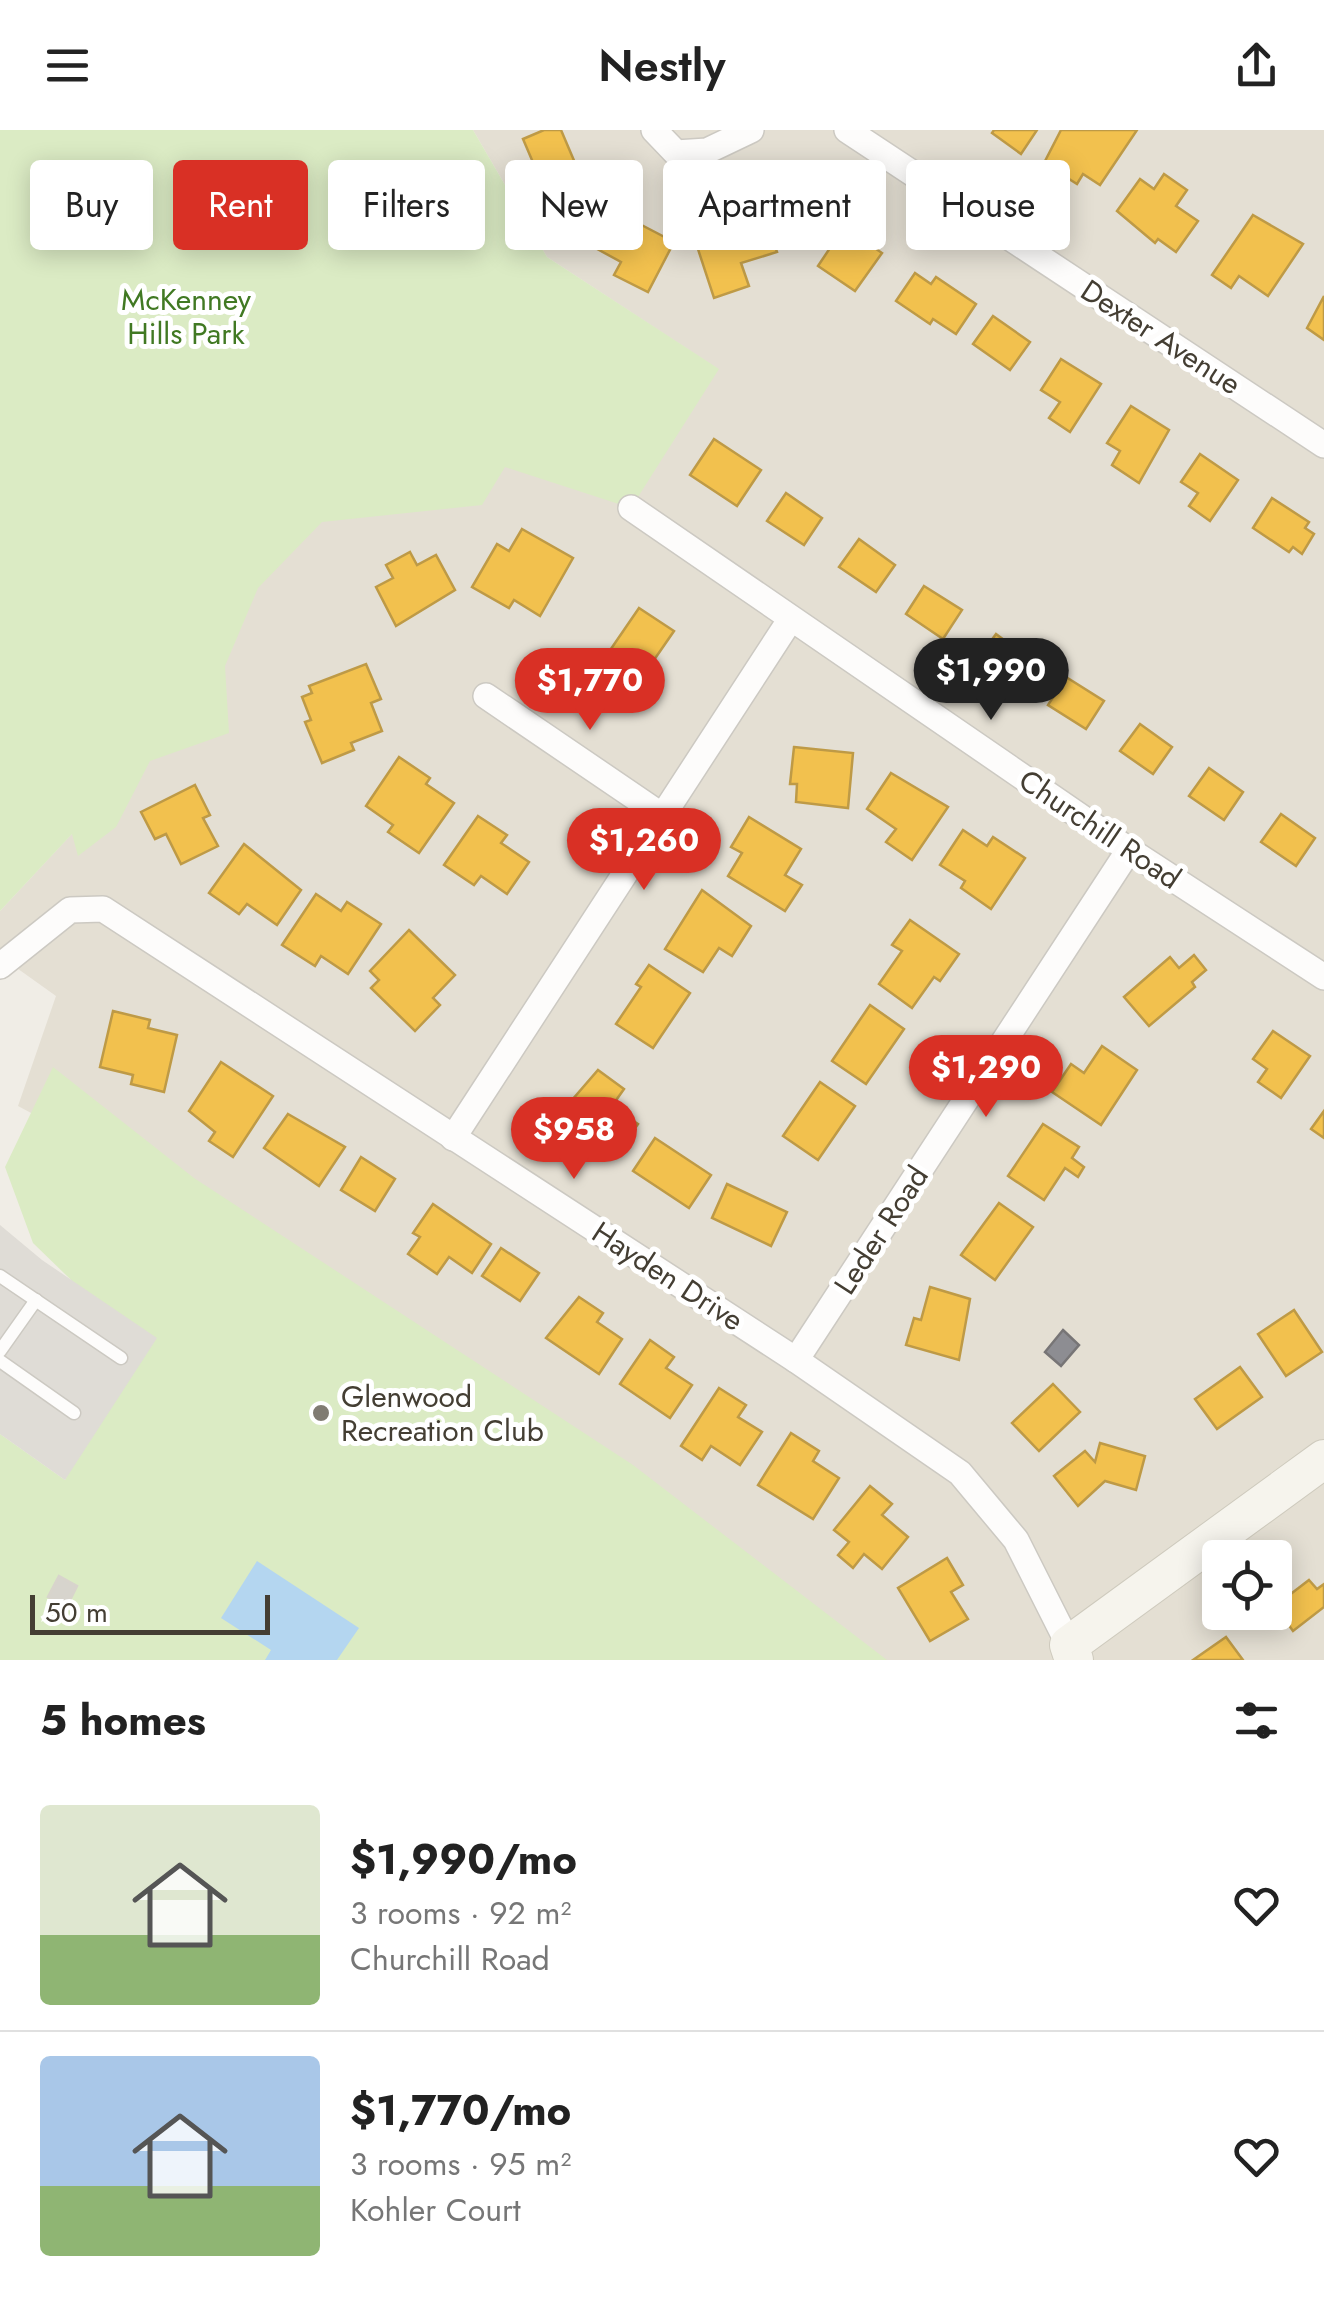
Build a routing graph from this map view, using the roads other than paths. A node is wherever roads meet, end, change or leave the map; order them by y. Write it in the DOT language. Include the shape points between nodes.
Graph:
graph roads {
  1 [pos="654,130"];
  2 [pos="751,130"];
  3 [pos="847,130"];
  4 [pos="1324,445"];
  5 [pos="631,508"];
  6 [pos="790,620"];
  7 [pos="486,696"];
  8 [pos="661,816"];
  9 [pos="1130,850"];
  10 [pos="0,966"];
  11 [pos="1324,976"];
  12 [pos="453,1138"];
  13 [pos="0,1276"];
  14 [pos="36,1300"];
  15 [pos="0,1351"];
  16 [pos="121,1358"];
  17 [pos="796,1360"];
  18 [pos="0,1361"];
  19 [pos="74,1413"];
  20 [pos="1324,1459"];
  21 [pos="1072,1653"];
  1 -- 2 [label="street" via="676,154 707,151"];
  3 -- 4 [label="street, Dexter Avenue"];
  5 -- 6 [label="street, Churchill Road"];
  6 -- 8 [label="street"];
  6 -- 9 [label="street, Churchill Road"];
  7 -- 8 [label="street"];
  8 -- 12 [label="street"];
  9 -- 11 [label="street, Churchill Road"];
  9 -- 17 [label="street, Leder Road"];
  10 -- 12 [label="street, Hayden Drive" via="70,910 103,909"];
  12 -- 17 [label="street, Hayden Drive"];
  13 -- 14 [label="lane"];
  14 -- 15 [label="lane"];
  14 -- 16 [label="lane"];
  17 -- 21 [label="street, Hayden Drive" via="960,1473 1016,1540"];
  18 -- 19 [label="lane"];
  20 -- 21 [label="street"];
}
